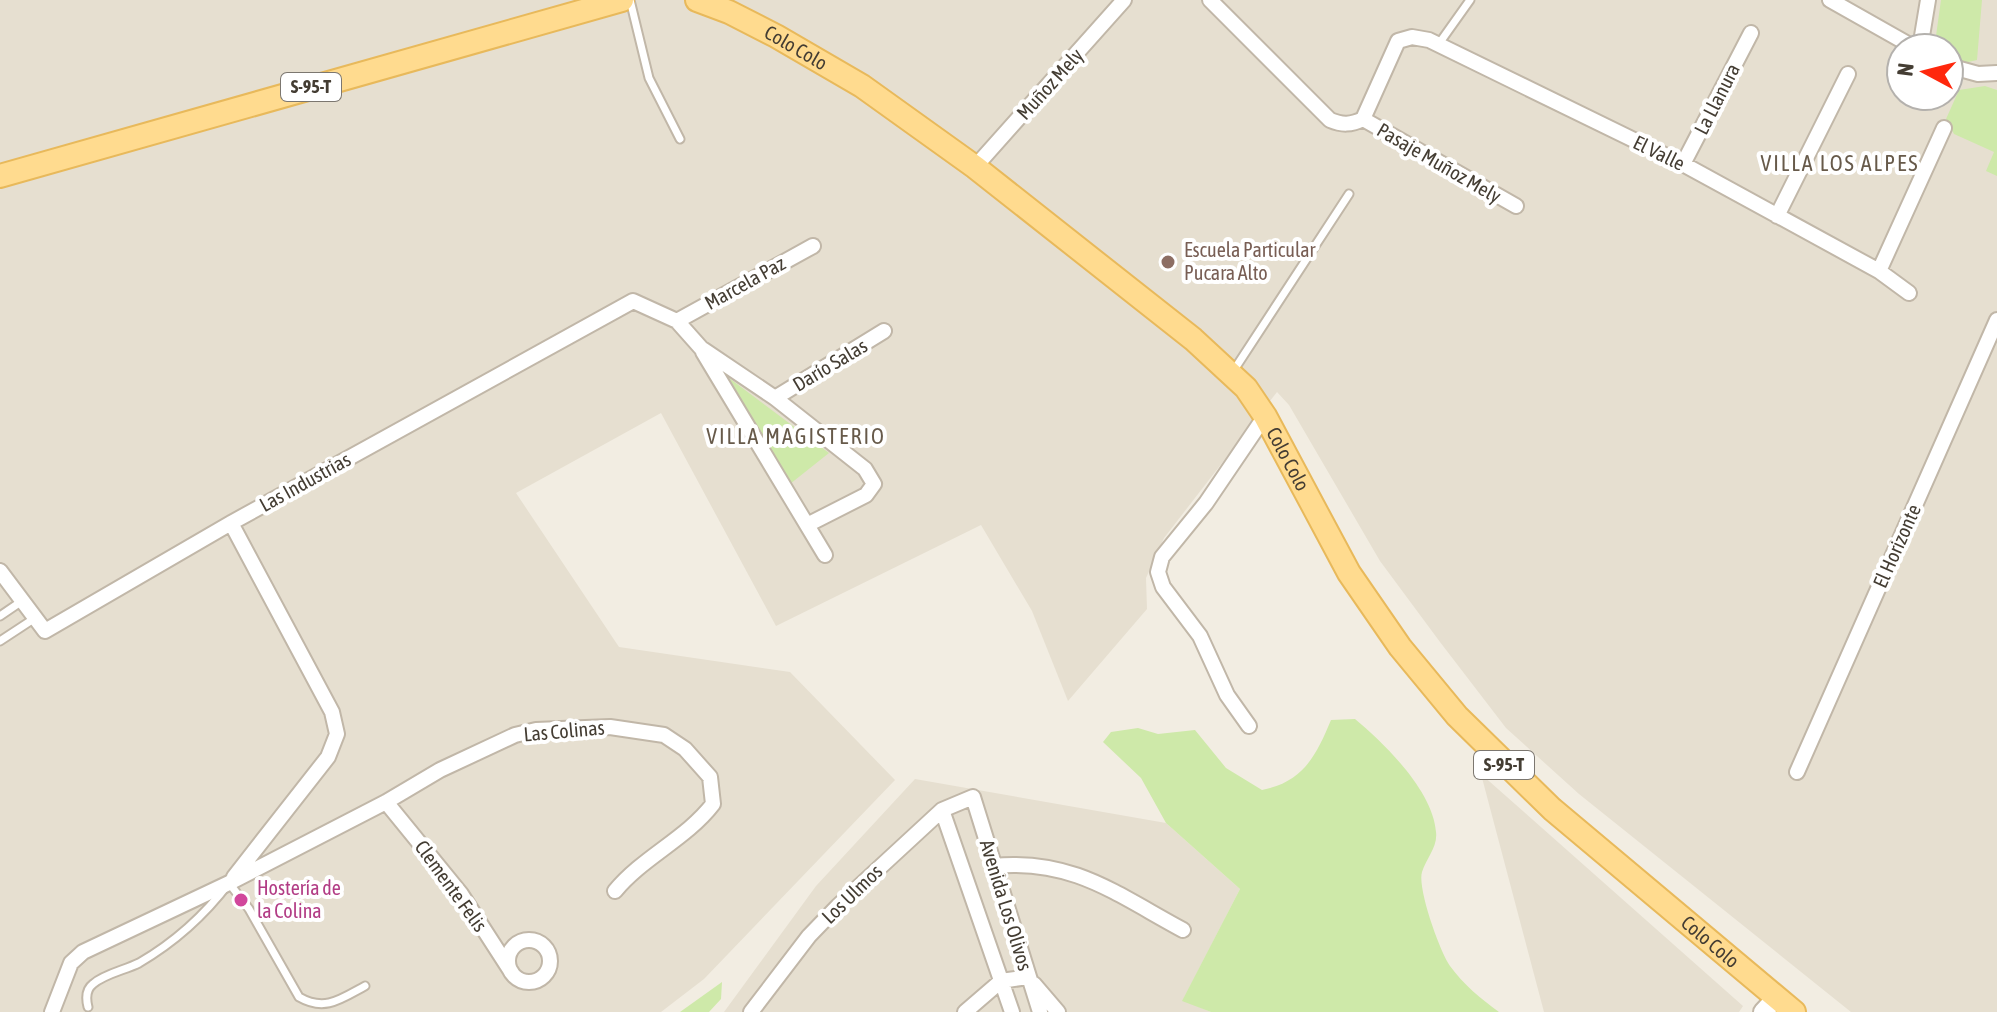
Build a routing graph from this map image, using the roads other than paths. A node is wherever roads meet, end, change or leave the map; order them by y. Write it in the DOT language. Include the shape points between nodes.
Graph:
graph roads {
  1 [pos="622,0"];
  2 [pos="630,0"];
  3 [pos="697,0"];
  4 [pos="1124,0"];
  5 [pos="1210,0"];
  6 [pos="1470,0"];
  7 [pos="1830,0"];
  8 [pos="1928,0"];
  9 [pos="1888,32"];
  10 [pos="1921,32"];
  11 [pos="1751,33"];
  12 [pos="1398,41"];
  13 [pos="1438,45"];
  14 [pos="1965,70"];
  15 [pos="1997,73"];
  16 [pos="1848,74"];
  17 [pos="1363,119"];
  18 [pos="1944,128"];
  19 [pos="680,139"];
  20 [pos="1683,164"];
  21 [pos="975,167"];
  22 [pos="0,176"];
  23 [pos="1349,194"];
  24 [pos="1516,206"];
  25 [pos="1777,216"];
  26 [pos="813,246"];
  27 [pos="1879,271"];
  28 [pos="1909,293"];
  29 [pos="1997,320"];
  30 [pos="677,321"];
  31 [pos="884,331"];
  32 [pos="701,348"];
  33 [pos="1231,374"];
  34 [pos="775,398"];
  35 [pos="1265,416"];
  36 [pos="231,523"];
  37 [pos="807,525"];
  38 [pos="825,555"];
  39 [pos="0,571"];
  40 [pos="22,601"];
  41 [pos="0,616"];
  42 [pos="36,618"];
  43 [pos="0,641"];
  44 [pos="1249,726"];
  45 [pos="1797,772"];
  46 [pos="973,797"];
  47 [pos="386,802"];
  48 [pos="942,810"];
  49 [pos="993,866"];
  50 [pos="229,883"];
  51 [pos="615,891"];
  52 [pos="1183,930"];
  53 [pos="512,973"];
  54 [pos="1028,977"];
  55 [pos="1001,981"];
  56 [pos="365,986"];
  57 [pos="88,1007"];
  58 [pos="1781,1008"];
  59 [pos="52,1012"];
  60 [pos="751,1012"];
  61 [pos="965,1012"];
  62 [pos="1012,1012"];
  63 [pos="1040,1012"];
  64 [pos="1058,1012"];
  1 -- 22 [label="main road, S-95-T"];
  2 -- 19 [label="lane" via="649,78"];
  3 -- 21 [label="main road, Colo Colo / S-95-T" via="776,36 862,86"];
  4 -- 21 [label="street, Muñoz Mely"];
  5 -- 17 [label="street, Pasaje Muñoz Mely" via="1330,120 1345,124"];
  6 -- 13 [label="lane"];
  7 -- 9 [label="street"];
  8 -- 10 [label="street"];
  11 -- 20 [label="street, La Llanura"];
  12 -- 13 [label="street, El Valle" via="1419,38"];
  12 -- 17 [label="street, Pasaje Muñoz Mely"];
  13 -- 20 [label="street, El Valle"];
  14 -- 15 [label="street"];
  16 -- 25 [label="street"];
  17 -- 24 [label="street, Pasaje Muñoz Mely"];
  18 -- 27 [label="street"];
  20 -- 25 [label="street, El Valle"];
  21 -- 33 [label="main road, Colo Colo / S-95-T"];
  23 -- 33 [label="lane"];
  25 -- 27 [label="street, El Valle"];
  26 -- 30 [label="street, Marcela Paz"];
  27 -- 28 [label="street, El Valle"];
  29 -- 45 [label="street, El Horizonte"];
  30 -- 32 [label="street"];
  30 -- 36 [label="street, Las Industrias" via="633,301"];
  31 -- 34 [label="street, Darío Salas"];
  32 -- 34 [label="street"];
  32 -- 37 [label="street"];
  33 -- 35 [label="main road, Colo Colo / S-95-T"];
  34 -- 37 [label="street" via="865,469 874,484 866,495"];
  35 -- 44 [label="street" via="1162,557 1158,572"];
  35 -- 58 [label="main road, Colo Colo / S-95-T" via="1349,573 1457,716 1552,809"];
  36 -- 42 [label="street, Las Industrias" via="45,631"];
  36 -- 50 [label="street, Las Colinas" via="332,712 337,734 328,757"];
  37 -- 38 [label="street"];
  39 -- 40 [label="street"];
  40 -- 41 [label="lane"];
  40 -- 42 [label="street"];
  42 -- 43 [label="lane"];
  46 -- 48 [label="street, Los Ulmos"];
  46 -- 49 [label="street, Avenida Los Olivos"];
  47 -- 50 [label="street, Las Colinas"];
  47 -- 51 [label="street, Las Colinas" via="515,735 610,727 664,735 710,777 713,804"];
  47 -- 53 [label="street, Clemente Felis" via="461,894"];
  48 -- 55 [label="street, Avenida Los Olivos"];
  48 -- 60 [label="street, Los Ulmos" via="809,936"];
  49 -- 52 [label="street" via="1041,865 1079,874"];
  49 -- 54 [label="street, Avenida Los Olivos"];
  50 -- 56 [label="lane" via="299,997 326,1007"];
  50 -- 57 [label="lane" via="174,940 94,983 86,995"];
  50 -- 59 [label="street, Las Colinas" via="83,952 71,963"];
  54 -- 55 [label="street"];
  54 -- 63 [label="street, Avenida Los Olivos"];
  54 -- 64 [label="street"];
  55 -- 61 [label="street"];
  55 -- 62 [label="street, Avenida Los Olivos"];
}
